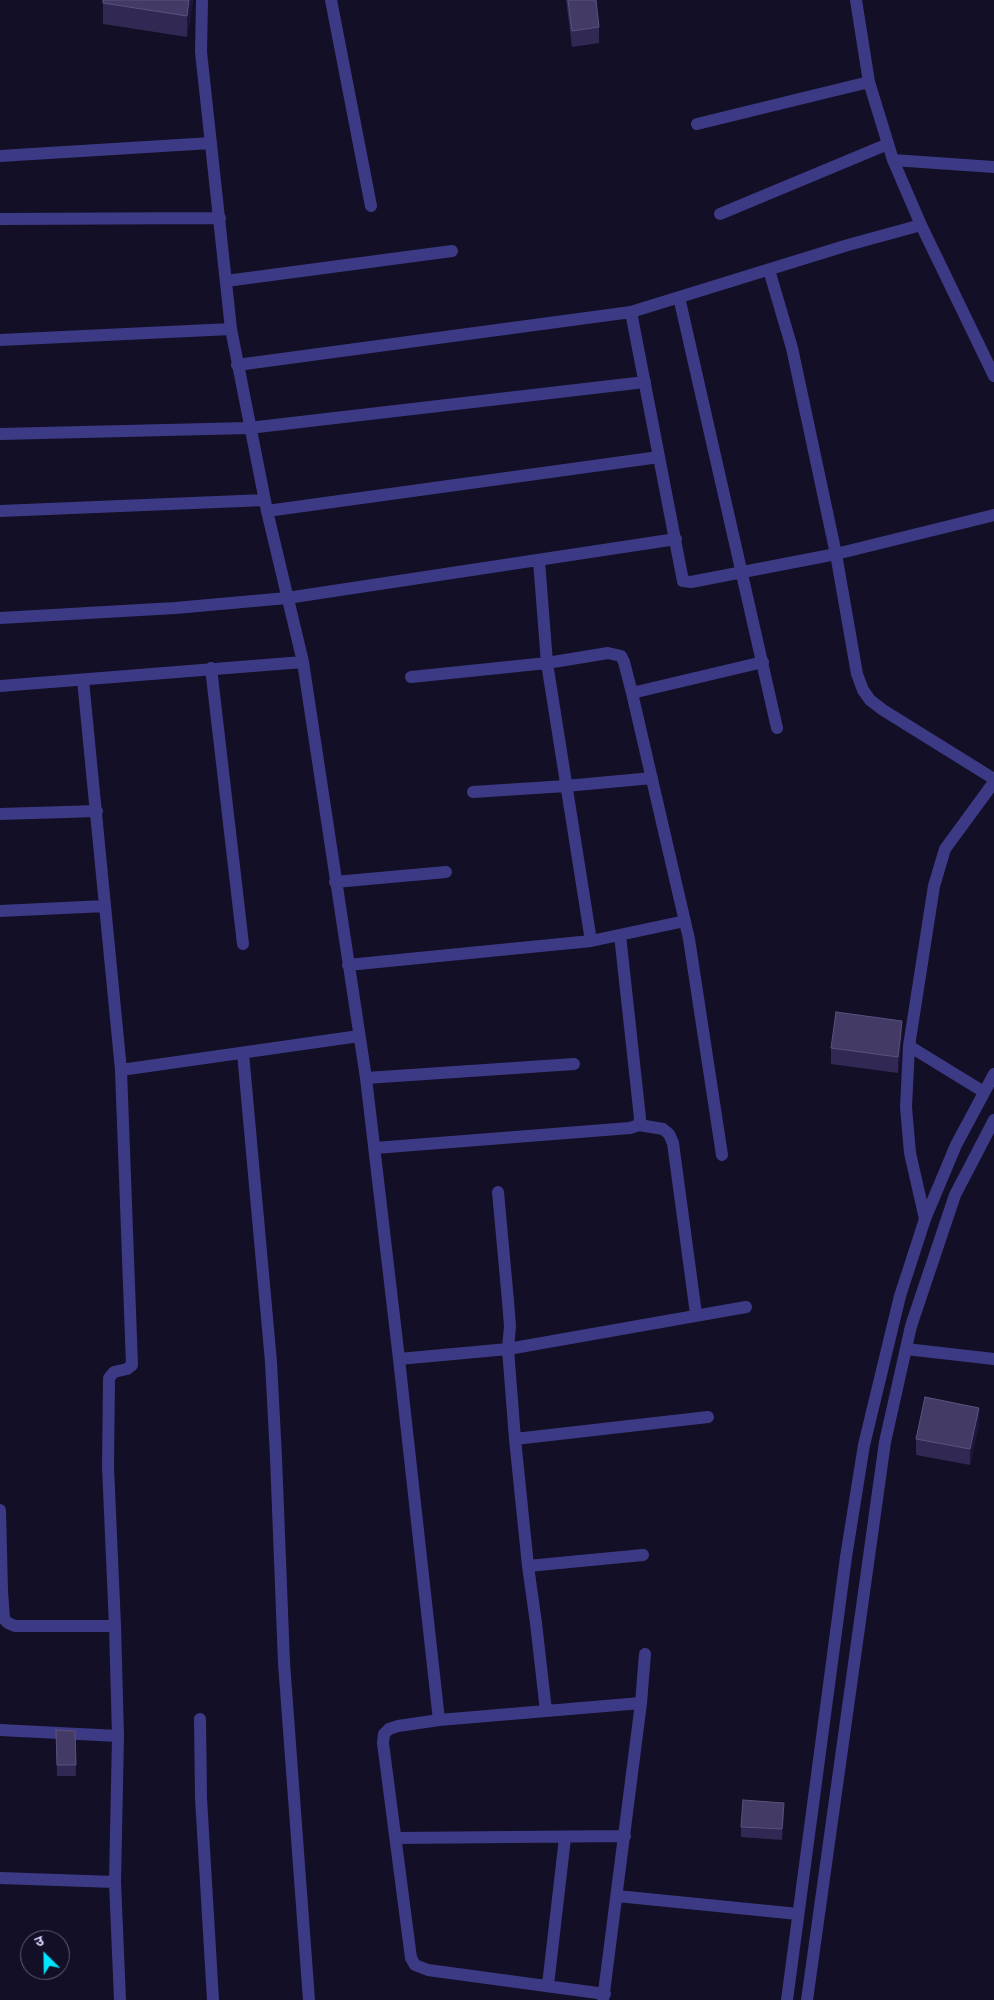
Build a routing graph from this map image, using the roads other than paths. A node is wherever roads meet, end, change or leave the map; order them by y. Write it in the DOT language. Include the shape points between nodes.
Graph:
graph roads {
  1 [pos="202,0"];
  2 [pos="331,0"];
  3 [pos="856,0"];
  4 [pos="869,82"];
  5 [pos="697,124"];
  6 [pos="211,143"];
  7 [pos="888,144"];
  8 [pos="0,156"];
  9 [pos="893,160"];
  10 [pos="994,167"];
  11 [pos="371,206"];
  12 [pos="720,214"];
  13 [pos="220,218"];
  14 [pos="0,219"];
  15 [pos="921,225"];
  16 [pos="452,252"];
  17 [pos="769,270"];
  18 [pos="226,281"];
  19 [pos="679,297"];
  20 [pos="631,312"];
  21 [pos="231,329"];
  22 [pos="0,340"];
  23 [pos="237,365"];
  24 [pos="994,376"];
  25 [pos="644,382"];
  26 [pos="249,428"];
  27 [pos="0,434"];
  28 [pos="659,456"];
  29 [pos="266,506"];
  30 [pos="0,511"];
  31 [pos="994,516"];
  32 [pos="676,539"];
  33 [pos="836,554"];
  34 [pos="539,561"];
  35 [pos="741,574"];
  36 [pos="287,598"];
  37 [pos="0,618"];
  38 [pos="303,662"];
  39 [pos="763,662"];
  40 [pos="547,663"];
  41 [pos="211,668"];
  42 [pos="411,677"];
  43 [pos="83,680"];
  44 [pos="0,686"];
  45 [pos="632,692"];
  46 [pos="777,728"];
  47 [pos="652,778"];
  48 [pos="994,780"];
  49 [pos="566,786"];
  50 [pos="473,792"];
  51 [pos="97,811"];
  52 [pos="0,814"];
  53 [pos="446,872"];
  54 [pos="335,882"];
  55 [pos="105,906"];
  56 [pos="0,911"];
  57 [pos="685,921"];
  58 [pos="620,935"];
  59 [pos="591,941"];
  60 [pos="243,944"];
  61 [pos="348,965"];
  62 [pos="359,1036"];
  63 [pos="910,1046"];
  64 [pos="243,1053"];
  65 [pos="574,1064"];
  66 [pos="121,1070"];
  67 [pos="994,1074"];
  68 [pos="366,1078"];
  69 [pos="984,1092"];
  70 [pos="994,1120"];
  71 [pos="639,1125"];
  72 [pos="375,1148"];
  73 [pos="722,1155"];
  74 [pos="498,1192"];
  75 [pos="925,1219"];
  76 [pos="746,1307"];
  77 [pos="696,1314"];
  78 [pos="508,1349"];
  79 [pos="906,1349"];
  80 [pos="399,1359"];
  81 [pos="994,1359"];
  82 [pos="708,1418"];
  83 [pos="515,1439"];
  84 [pos="0,1510"];
  85 [pos="643,1555"];
  86 [pos="528,1566"];
  87 [pos="115,1626"];
  88 [pos="645,1654"];
  89 [pos="641,1703"];
  90 [pos="546,1711"];
  91 [pos="200,1719"];
  92 [pos="439,1720"];
  93 [pos="0,1730"];
  94 [pos="118,1736"];
  95 [pos="624,1836"];
  96 [pos="396,1838"];
  97 [pos="565,1838"];
  98 [pos="0,1878"];
  99 [pos="115,1882"];
  100 [pos="617,1896"];
  101 [pos="798,1914"];
  102 [pos="548,1986"];
  103 [pos="604,1997"];
  104 [pos="120,2000"];
  105 [pos="213,2000"];
  106 [pos="309,2000"];
  107 [pos="787,2000"];
  108 [pos="808,2000"];
  1 -- 6 [label="street" via="201,52"];
  2 -- 11 [label="street"];
  3 -- 4 [label="street"];
  4 -- 5 [label="street"];
  4 -- 7 [label="street"];
  6 -- 8 [label="street"];
  6 -- 13 [label="street"];
  7 -- 9 [label="street"];
  7 -- 12 [label="street"];
  9 -- 10 [label="street"];
  9 -- 15 [label="street"];
  13 -- 14 [label="street"];
  13 -- 18 [label="street"];
  15 -- 17 [label="street"];
  15 -- 24 [label="street"];
  16 -- 18 [label="street"];
  17 -- 19 [label="street"];
  17 -- 33 [label="street" via="792,348"];
  18 -- 21 [label="street"];
  19 -- 20 [label="street"];
  19 -- 35 [label="street"];
  20 -- 23 [label="street"];
  20 -- 25 [label="street"];
  21 -- 22 [label="street"];
  21 -- 23 [label="street"];
  23 -- 26 [label="street"];
  25 -- 26 [label="street"];
  25 -- 28 [label="street"];
  26 -- 27 [label="street"];
  26 -- 29 [label="street"];
  28 -- 29 [label="street"];
  28 -- 32 [label="street"];
  29 -- 30 [label="street"];
  29 -- 36 [label="street"];
  31 -- 33 [label="street"];
  32 -- 34 [label="street"];
  32 -- 35 [label="street" via="683,581"];
  33 -- 35 [label="street"];
  33 -- 48 [label="street" via="857,674 867,695 883,710"];
  34 -- 36 [label="street"];
  34 -- 40 [label="street"];
  35 -- 39 [label="street"];
  36 -- 37 [label="street"];
  36 -- 38 [label="street"];
  38 -- 41 [label="street"];
  38 -- 54 [label="street"];
  39 -- 45 [label="street"];
  39 -- 46 [label="street"];
  40 -- 42 [label="street"];
  40 -- 45 [label="street" via="616,654 624,662"];
  40 -- 49 [label="street"];
  41 -- 43 [label="street"];
  41 -- 60 [label="street"];
  43 -- 44 [label="street"];
  43 -- 51 [label="street"];
  45 -- 47 [label="street"];
  47 -- 49 [label="street"];
  47 -- 57 [label="street"];
  48 -- 63 [label="street" via="946,849 934,886"];
  49 -- 50 [label="street"];
  49 -- 59 [label="street"];
  51 -- 52 [label="street"];
  51 -- 55 [label="street"];
  53 -- 54 [label="street"];
  54 -- 61 [label="street"];
  55 -- 56 [label="street"];
  55 -- 66 [label="street"];
  57 -- 58 [label="street"];
  57 -- 73 [label="street"];
  58 -- 59 [label="street"];
  58 -- 71 [label="street"];
  59 -- 61 [label="street"];
  61 -- 62 [label="street"];
  62 -- 64 [label="street"];
  62 -- 68 [label="street"];
  63 -- 69 [label="street"];
  63 -- 75 [label="street" via="906,1107 910,1154"];
  64 -- 66 [label="street"];
  64 -- 106 [label="street" via="271,1362 284,1663"];
  65 -- 68 [label="street"];
  66 -- 87 [label="street" via="132,1365 114,1372 109,1378 108,1467"];
  67 -- 69 [label="street"];
  68 -- 72 [label="street"];
  69 -- 75 [label="street" via="956,1145"];
  70 -- 79 [label="street" via="954,1195"];
  71 -- 72 [label="street"];
  71 -- 77 [label="street" via="663,1129 670,1134 673,1143"];
  72 -- 80 [label="street"];
  74 -- 78 [label="street" via="510,1326"];
  75 -- 101 [label="street" via="900,1296 864,1445"];
  76 -- 77 [label="street"];
  77 -- 78 [label="street"];
  78 -- 80 [label="street"];
  78 -- 83 [label="street"];
  79 -- 81 [label="street"];
  79 -- 108 [label="street" via="885,1442"];
  80 -- 92 [label="street"];
  82 -- 83 [label="street"];
  83 -- 86 [label="street"];
  84 -- 87 [label="street" via="4,1618 8,1623 15,1626"];
  85 -- 86 [label="street"];
  86 -- 90 [label="street"];
  87 -- 94 [label="street"];
  88 -- 89 [label="street"];
  89 -- 90 [label="street"];
  89 -- 95 [label="street"];
  90 -- 92 [label="street"];
  91 -- 105 [label="street" via="201,1798"];
  92 -- 96 [label="street" via="398,1726 384,1734"];
  93 -- 94 [label="street"];
  94 -- 99 [label="street"];
  95 -- 97 [label="street"];
  95 -- 100 [label="street"];
  96 -- 97 [label="street"];
  96 -- 102 [label="street" via="411,1958 415,1965 428,1970"];
  97 -- 102 [label="street"];
  98 -- 99 [label="street"];
  99 -- 104 [label="street"];
  100 -- 101 [label="street"];
  100 -- 103 [label="street"];
  101 -- 107 [label="street"];
  102 -- 103 [label="street"];
}
